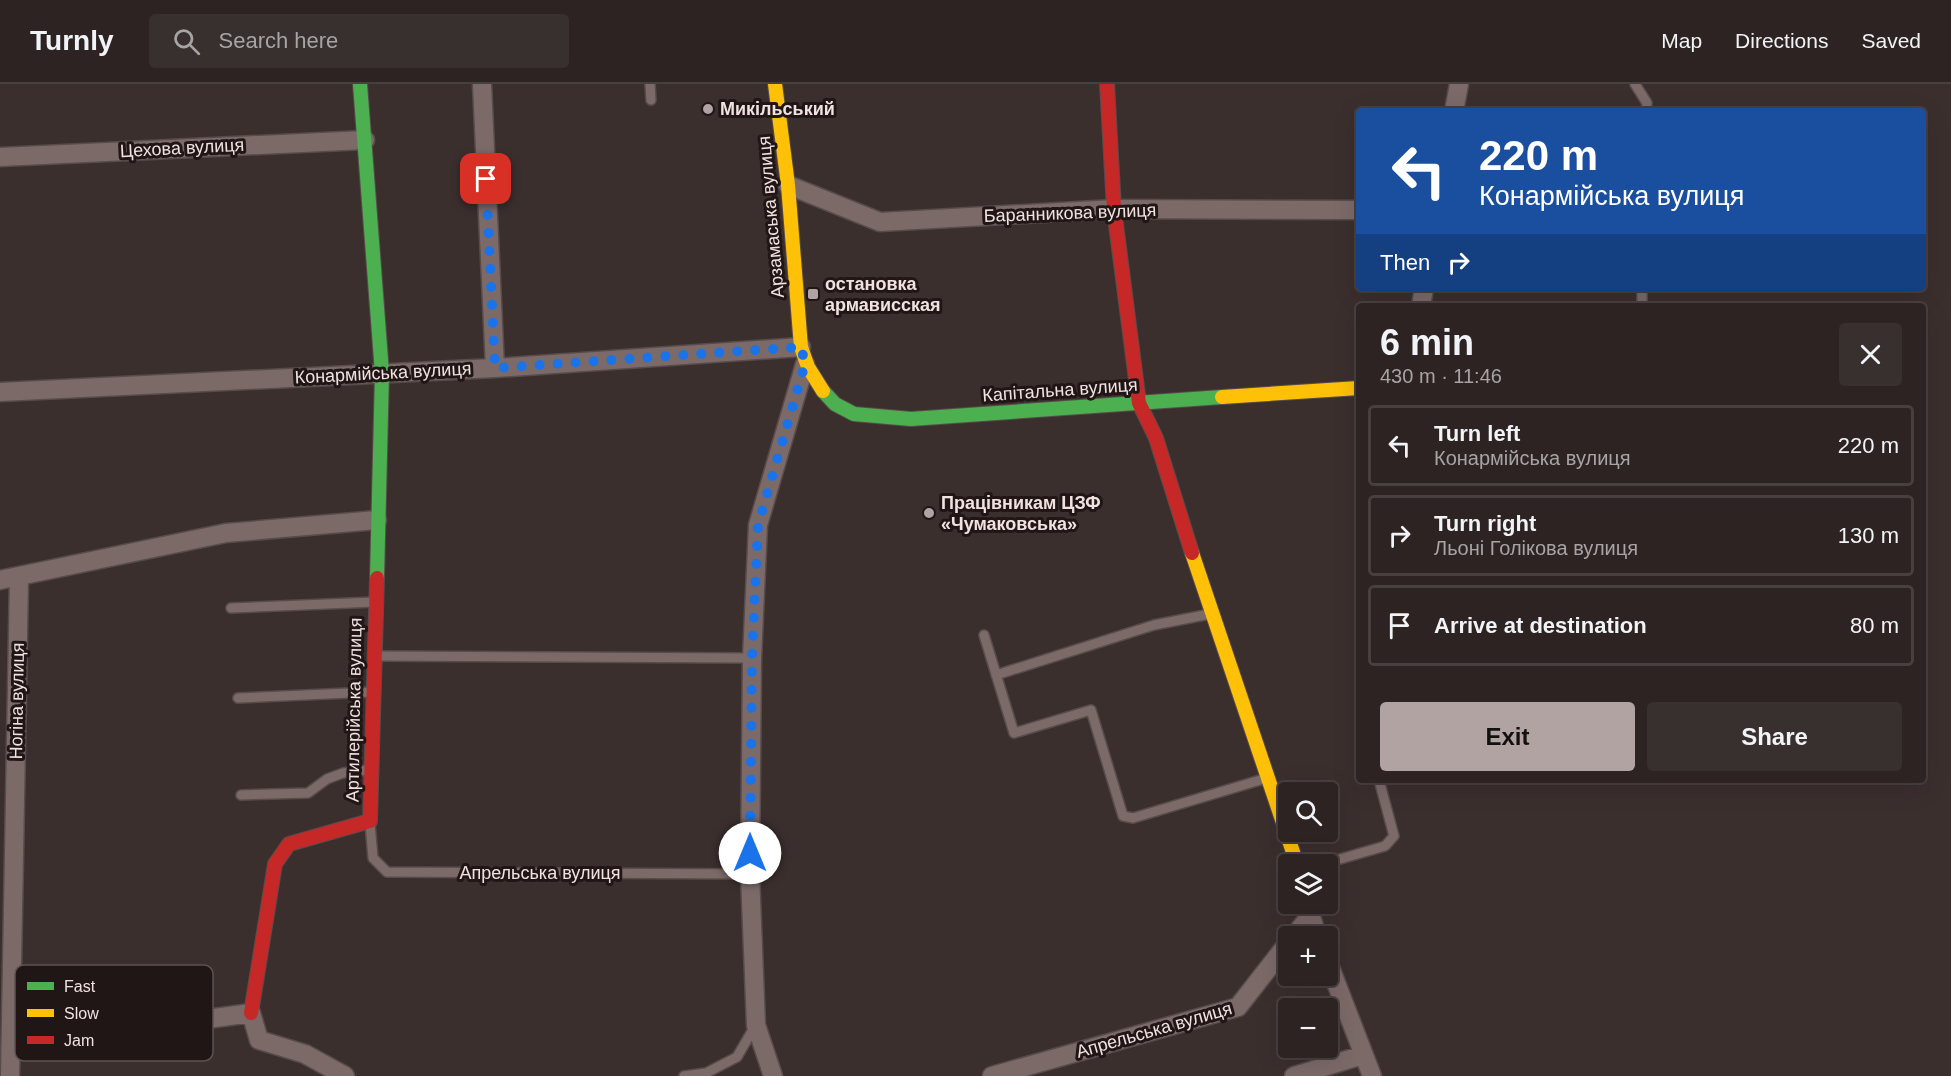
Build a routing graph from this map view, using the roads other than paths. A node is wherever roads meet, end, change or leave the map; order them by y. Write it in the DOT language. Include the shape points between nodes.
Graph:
graph roads {
  1 [pos="360,84"];
  2 [pos="482,84"];
  3 [pos="650,84"];
  4 [pos="775,84"];
  5 [pos="1107,84"];
  6 [pos="1459,84"];
  7 [pos="1635,84"];
  8 [pos="651,100"];
  9 [pos="1455,108"];
  10 [pos="1646,108"];
  11 [pos="365,140"];
  12 [pos="0,157"];
  13 [pos="788,185"];
  14 [pos="1114,210"];
  15 [pos="1356,210"];
  16 [pos="803,355"];
  17 [pos="495,368"];
  18 [pos="382,373"];
  19 [pos="1356,388"];
  20 [pos="0,392"];
  21 [pos="1139,403"];
  22 [pos="377,520"];
  23 [pos="19,578"];
  24 [pos="0,580"];
  25 [pos="375,602"];
  26 [pos="231,608"];
  27 [pos="1211,613"];
  28 [pos="984,635"];
  29 [pos="373,656"];
  30 [pos="752,658"];
  31 [pos="996,675"];
  32 [pos="372,692"];
  33 [pos="238,698"];
  34 [pos="371,769"];
  35 [pos="1267,778"];
  36 [pos="1380,783"];
  37 [pos="242,795"];
  38 [pos="370,821"];
  39 [pos="1294,854"];
  40 [pos="1338,860"];
  41 [pos="750,874"];
  42 [pos="1278,956"];
  43 [pos="1337,986"];
  44 [pos="251,1013"];
  45 [pos="213,1018"];
  46 [pos="756,1025"];
  47 [pos="15,1045"];
  48 [pos="11,1046"];
  49 [pos="1363,1055"];
  50 [pos="10,1076"];
  51 [pos="345,1076"];
  52 [pos="684,1076"];
  53 [pos="773,1076"];
  54 [pos="992,1076"];
  55 [pos="1294,1076"];
  56 [pos="1372,1076"];
  1 -- 11 [label="street, Артилерійська вулиця"];
  2 -- 17 [label="street"];
  3 -- 8 [label="lane"];
  4 -- 13 [label="street, Арзамаська вулиця"];
  5 -- 14 [label="street"];
  6 -- 9 [label="street"];
  7 -- 10 [label="lane"];
  11 -- 12 [label="street, Цехова вулиця"];
  11 -- 18 [label="street, Артилерійська вулиця"];
  13 -- 14 [label="street, Баранникова вулиця" via="880,222"];
  13 -- 16 [label="street, Арзамаська вулиця"];
  14 -- 15 [label="street, Баранникова вулиця"];
  14 -- 21 [label="street"];
  16 -- 17 [label="street, Конармійська вулиця"];
  16 -- 21 [label="street, Капітальна вулиця" via="824,393 837,407 855,415 910,419"];
  16 -- 30 [label="street" via="758,525"];
  17 -- 18 [label="street, Конармійська вулиця"];
  18 -- 20 [label="street, Конармійська вулиця"];
  18 -- 22 [label="street, Артилерійська вулиця"];
  19 -- 21 [label="street, Капітальна вулиця"];
  21 -- 27 [label="street" via="1156,438"];
  22 -- 23 [label="street" via="226,533"];
  22 -- 25 [label="street, Артилерійська вулиця"];
  23 -- 24 [label="street"];
  23 -- 48 [label="street, Ногіна вулиця"];
  25 -- 26 [label="lane"];
  25 -- 29 [label="street, Артилерійська вулиця"];
  27 -- 31 [label="lane" via="1154,625"];
  27 -- 35 [label="street"];
  28 -- 31 [label="lane"];
  29 -- 30 [label="lane"];
  29 -- 32 [label="street, Артилерійська вулиця"];
  30 -- 41 [label="street"];
  31 -- 35 [label="lane" via="1014,733 1091,710 1123,816 1133,818"];
  32 -- 33 [label="lane"];
  32 -- 34 [label="street, Артилерійська вулиця"];
  34 -- 37 [label="lane" via="327,779 308,793"];
  34 -- 38 [label="street, Артилерійська вулиця"];
  35 -- 39 [label="street"];
  36 -- 40 [label="lane" via="1394,836 1385,846"];
  38 -- 41 [label="lane, Апрельська вулиця" via="373,858 387,872"];
  38 -- 44 [label="street, Артилерійська вулиця" via="289,844 275,864"];
  41 -- 46 [label="street"];
  42 -- 54 [label="street, Апрельська вулиця" via="1238,1007"];
  43 -- 49 [label="street"];
  44 -- 45 [label="street"];
  44 -- 51 [label="street" via="260,1040 305,1054"];
  46 -- 52 [label="lane" via="737,1057 706,1072"];
  46 -- 53 [label="street"];
  47 -- 48 [label="street"];
  48 -- 50 [label="street, Ногіна вулиця"];
  49 -- 55 [label="street"];
  49 -- 56 [label="street"];
}
